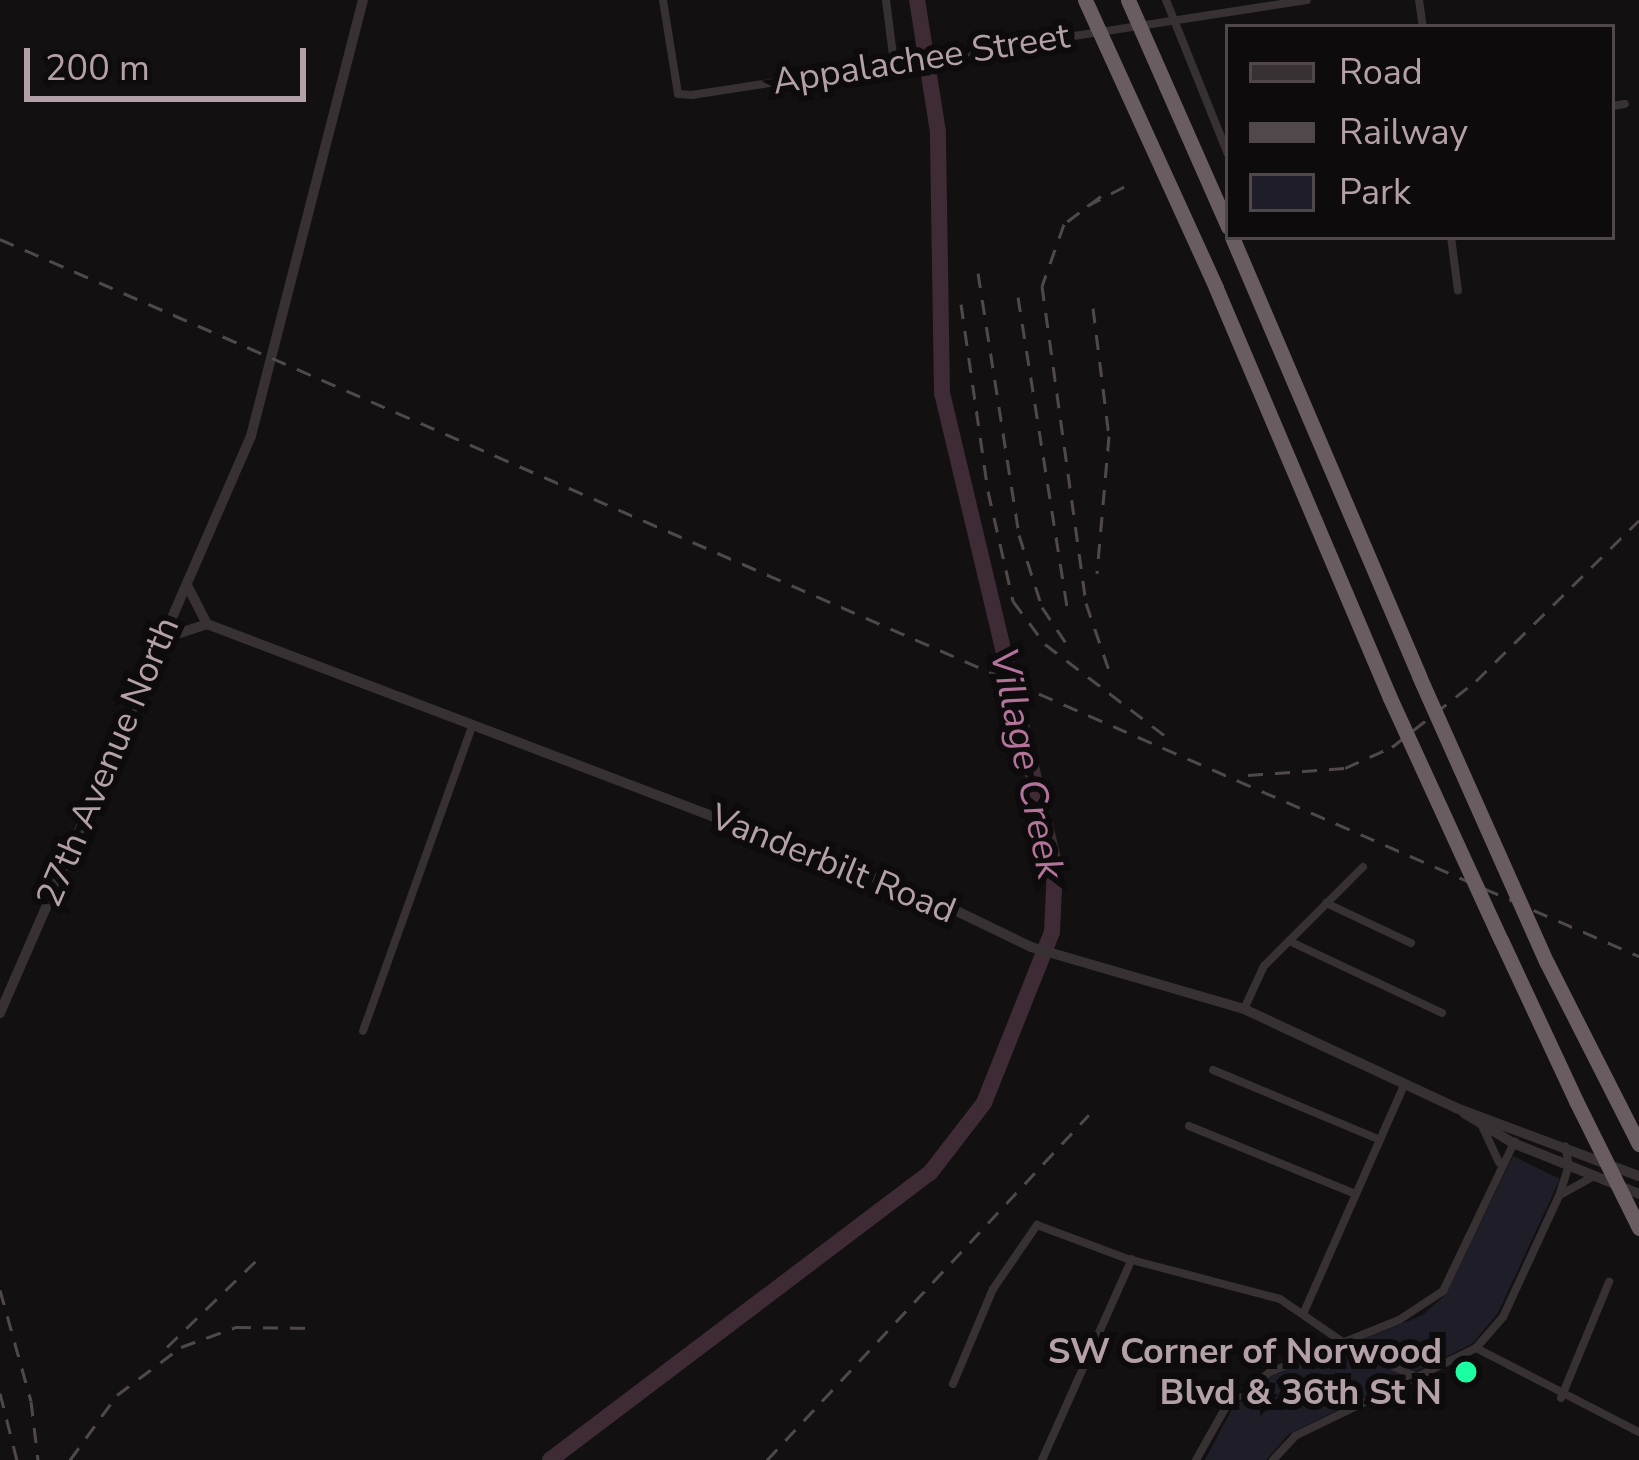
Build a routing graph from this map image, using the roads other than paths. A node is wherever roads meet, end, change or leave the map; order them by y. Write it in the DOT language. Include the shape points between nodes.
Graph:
graph roads {
  1 [pos="363,0"];
  2 [pos="663,0"];
  3 [pos="886,0"];
  4 [pos="1085,0"];
  5 [pos="1127,0"];
  6 [pos="1166,0"];
  7 [pos="1306,0"];
  8 [pos="1169,21"];
  9 [pos="898,62"];
  10 [pos="1625,104"];
  11 [pos="1615,106"];
  12 [pos="1225,147"];
  13 [pos="1225,220"];
  14 [pos="1233,240"];
  15 [pos="1451,240"];
  16 [pos="1458,291"];
  17 [pos="188,577"];
  18 [pos="208,624"];
  19 [pos="161,639"];
  20 [pos="473,724"];
  21 [pos="1363,867"];
  22 [pos="1326,903"];
  23 [pos="1289,941"];
  24 [pos="1411,943"];
  25 [pos="1244,1009"];
  26 [pos="0,1013"];
  27 [pos="1442,1013"];
  28 [pos="363,1031"];
  29 [pos="1213,1070"];
  30 [pos="1403,1085"];
  31 [pos="1456,1108"];
  32 [pos="1478,1123"];
  33 [pos="1189,1126"];
  34 [pos="1532,1132"];
  35 [pos="1636,1137"];
  36 [pos="1380,1140"];
  37 [pos="1513,1143"];
  38 [pos="1564,1143"];
  39 [pos="1500,1164"];
  40 [pos="1569,1166"];
  41 [pos="1639,1176"];
  42 [pos="1594,1177"];
  43 [pos="1356,1194"];
  44 [pos="1639,1194"];
  45 [pos="1559,1196"];
  46 [pos="1639,1228"];
  47 [pos="1133,1256"];
  48 [pos="1610,1282"];
  49 [pos="1304,1312"];
  50 [pos="1341,1341"];
  51 [pos="1475,1348"];
  52 [pos="1422,1380"];
  53 [pos="953,1384"];
  54 [pos="1561,1398"];
  55 [pos="1639,1432"];
  56 [pos="1042,1460"];
  57 [pos="1196,1460"];
  58 [pos="1273,1460"];
  1 -- 17 [label="street" via="268,382"];
  2 -- 9 [label="street, Appalachee Street" via="678,94"];
  3 -- 9 [label="street"];
  4 -- 46 [label="highway, bridge" via="1390,698"];
  5 -- 13 [label="highway, bridge"];
  6 -- 8 [label="street"];
  7 -- 8 [label="street, Appalachee Street"];
  8 -- 9 [label="street, Appalachee Street"];
  8 -- 12 [label="street"];
  10 -- 11 [label="street"];
  14 -- 35 [label="highway, bridge" via="1547,963"];
  15 -- 16 [label="street"];
  17 -- 18 [label="street" via="190,600"];
  17 -- 19 [label="street, 27th Avenue North"];
  18 -- 19 [label="street"];
  18 -- 20 [label="street, Vanderbilt Road"];
  19 -- 26 [label="street, 27th Avenue North"];
  20 -- 25 [label="street, Vanderbilt Road" via="938,902 1031,947"];
  20 -- 28 [label="street"];
  21 -- 22 [label="street"];
  22 -- 23 [label="street"];
  22 -- 24 [label="street"];
  23 -- 25 [label="street" via="1264,966"];
  23 -- 27 [label="street"];
  25 -- 30 [label="street, Vanderbilt Road"];
  29 -- 36 [label="street"];
  30 -- 31 [label="street, Vanderbilt Road"];
  30 -- 36 [label="street"];
  31 -- 32 [label="street, Vanderbilt Road"];
  31 -- 34 [label="street, Vanderbilt Road"];
  32 -- 37 [label="street, Vanderbilt Road"];
  32 -- 39 [label="street"];
  33 -- 43 [label="street"];
  34 -- 37 [label="street"];
  34 -- 38 [label="street, Vanderbilt Road"];
  36 -- 43 [label="street"];
  37 -- 39 [label="street"];
  37 -- 40 [label="street, Vanderbilt Road"];
  38 -- 40 [label="street"];
  38 -- 41 [label="street, Vanderbilt Road"];
  39 -- 50 [label="street" via="1443,1291 1421,1310"];
  40 -- 42 [label="street, Vanderbilt Road"];
  40 -- 45 [label="street"];
  42 -- 44 [label="street, Vanderbilt Road"];
  42 -- 45 [label="street"];
  43 -- 49 [label="street"];
  45 -- 51 [label="street" via="1503,1317"];
  47 -- 49 [label="street"];
  47 -- 53 [label="street" via="1037,1225 992,1289"];
  47 -- 56 [label="street"];
  48 -- 54 [label="street"];
  49 -- 50 [label="street"];
  50 -- 52 [label="street"];
  50 -- 57 [label="street" via="1270,1372 1227,1406"];
  51 -- 52 [label="street"];
  51 -- 54 [label="street"];
  52 -- 58 [label="street" via="1295,1436"];
  54 -- 55 [label="street"];
}
